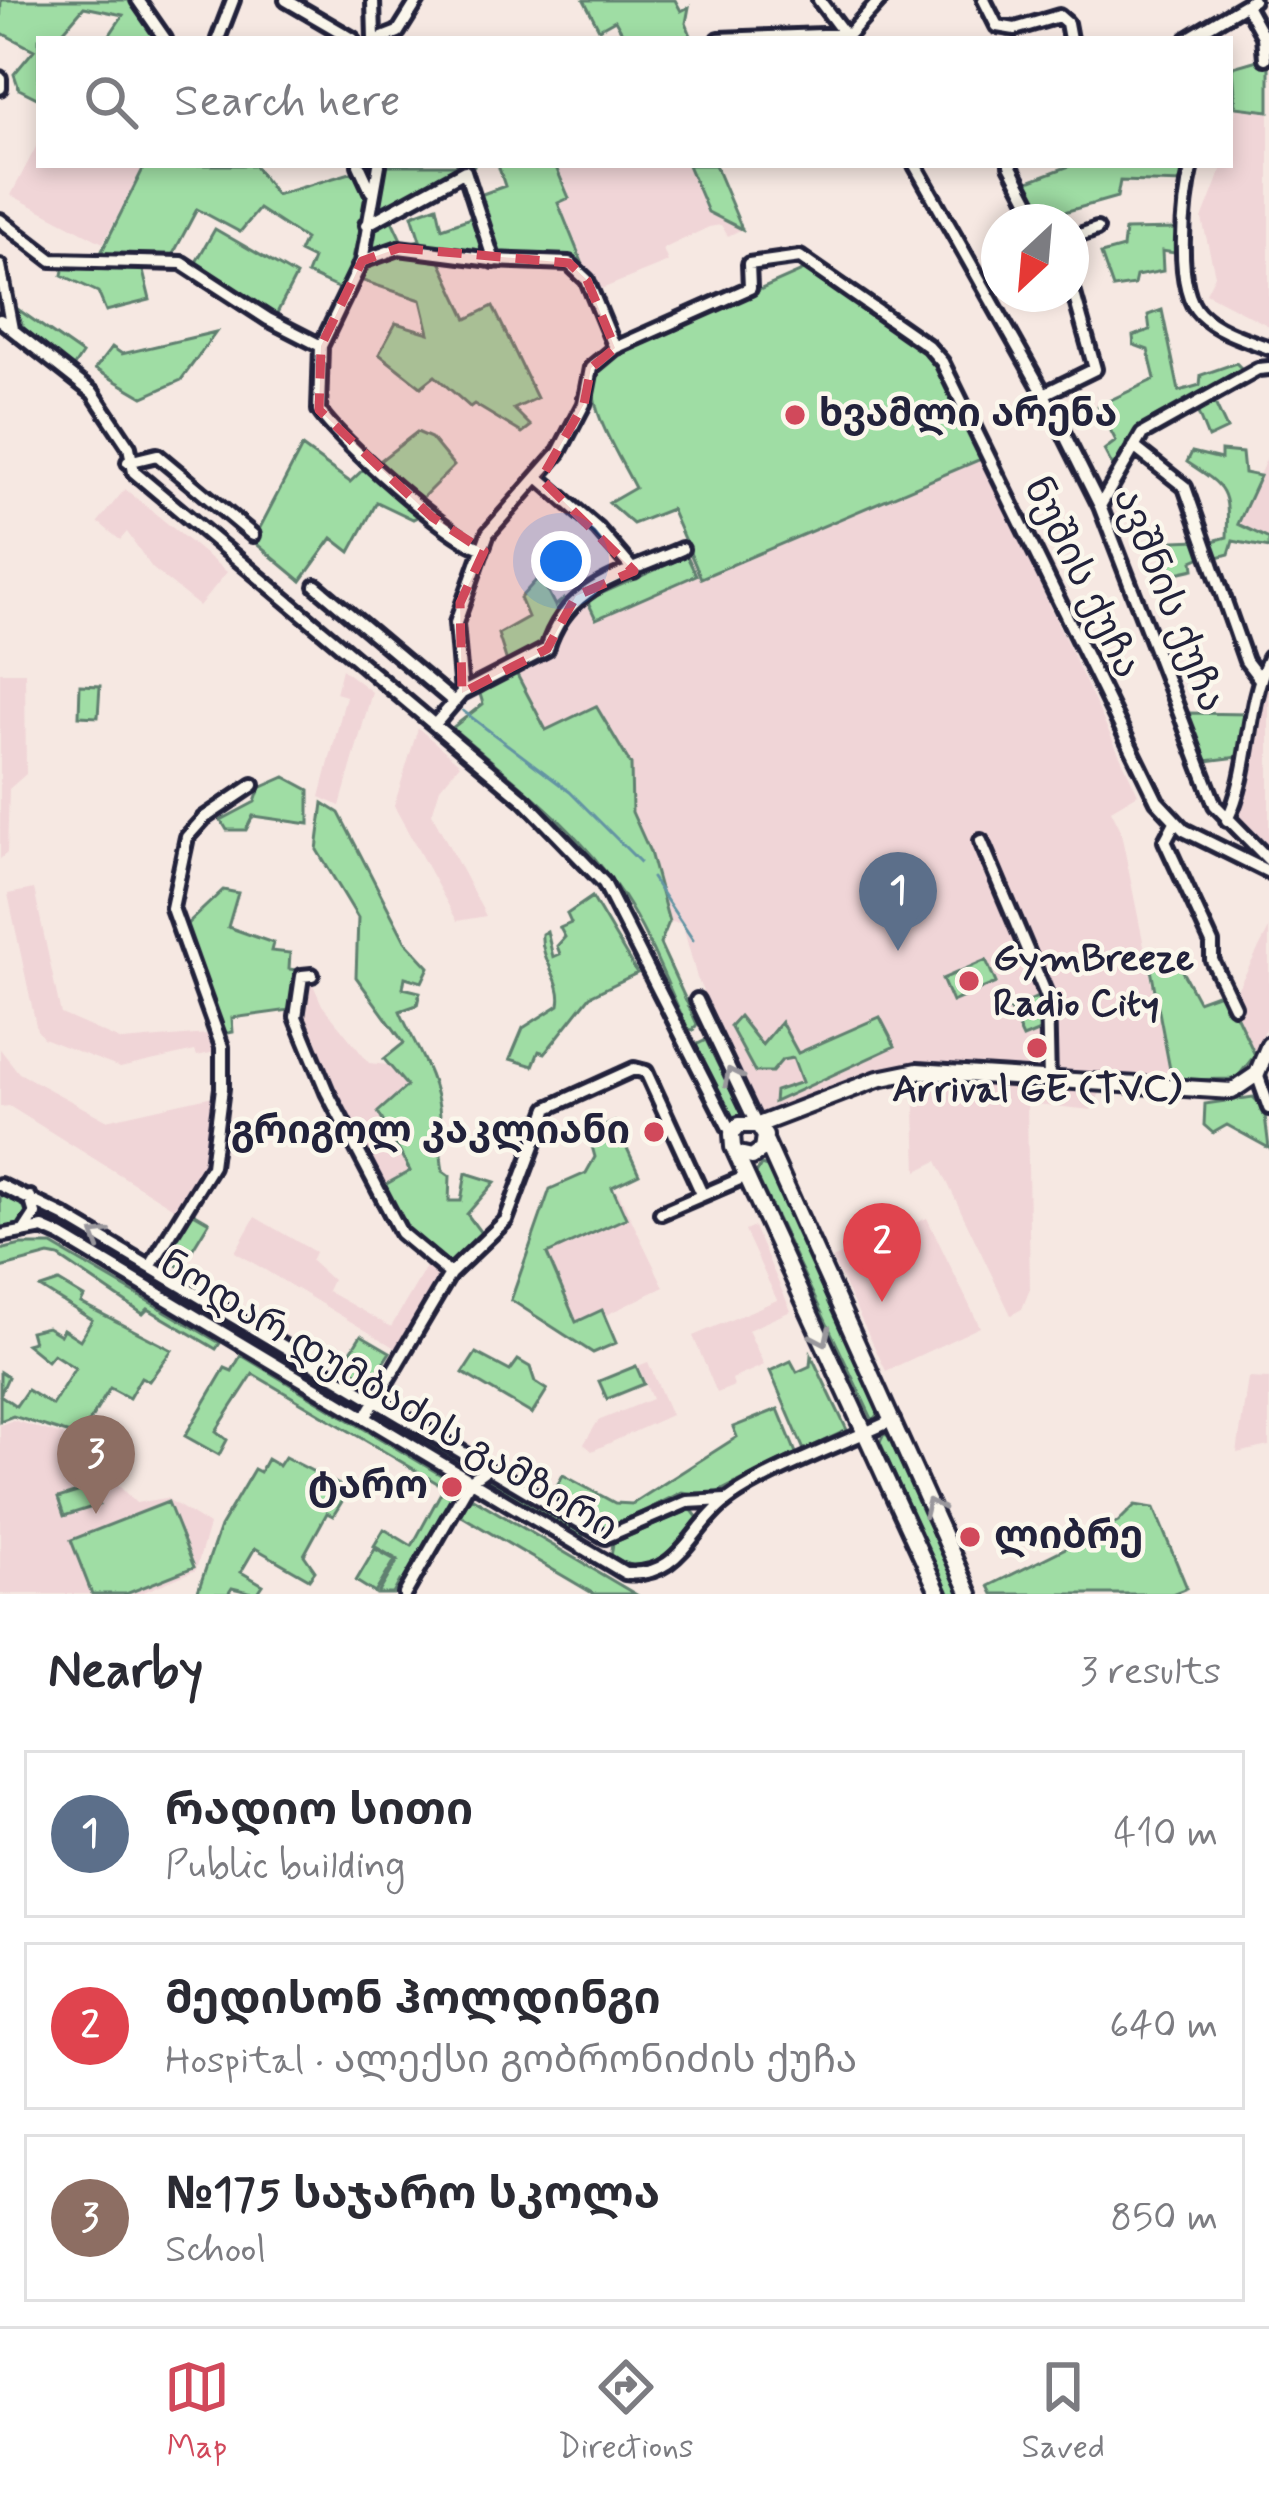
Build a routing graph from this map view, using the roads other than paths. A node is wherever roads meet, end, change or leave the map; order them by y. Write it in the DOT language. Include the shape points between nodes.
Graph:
graph roads {
  1 [pos="138,0"];
  2 [pos="233,0"];
  3 [pos="286,0"];
  4 [pos="373,0"];
  5 [pos="418,0"];
  6 [pos="819,0"];
  7 [pos="880,0"];
  8 [pos="984,0"];
  9 [pos="1250,3"];
  10 [pos="163,36"];
  11 [pos="219,36"];
  12 [pos="348,36"];
  13 [pos="377,36"];
  14 [pos="400,36"];
  15 [pos="845,36"];
  16 [pos="847,36"];
  17 [pos="1069,36"];
  18 [pos="1198,36"];
  19 [pos="1265,58"];
  20 [pos="0,78"];
  21 [pos="0,88"];
  22 [pos="360,168"];
  23 [pos="378,168"];
  24 [pos="917,168"];
  25 [pos="1012,168"];
  26 [pos="1191,168"];
  27 [pos="372,194"];
  28 [pos="1031,204"];
  29 [pos="0,220"];
  30 [pos="367,225"];
  31 [pos="1096,229"];
  32 [pos="1089,232"];
  33 [pos="362,261"];
  34 [pos="494,261"];
  35 [pos="0,266"];
  36 [pos="1079,312"];
  37 [pos="0,320"];
  38 [pos="12,329"];
  39 [pos="321,346"];
  40 [pos="615,348"];
  41 [pos="1269,348"];
  42 [pos="1269,368"];
  43 [pos="1044,394"];
  44 [pos="1134,447"];
  45 [pos="128,462"];
  46 [pos="539,478"];
  47 [pos="1100,506"];
  48 [pos="254,535"];
  49 [pos="482,548"];
  50 [pos="682,549"];
  51 [pos="634,571"];
  52 [pos="316,586"];
  53 [pos="1269,658"];
  54 [pos="1259,678"];
  55 [pos="458,698"];
  56 [pos="436,724"];
  57 [pos="253,785"];
  58 [pos="1227,820"];
  59 [pos="1175,822"];
  60 [pos="981,841"];
  61 [pos="1269,860"];
  62 [pos="1269,872"];
  63 [pos="312,975"];
  64 [pos="697,1000"];
  65 [pos="1234,1006"];
  66 [pos="709,1029"];
  67 [pos="685,1040"];
  68 [pos="1269,1045"];
  69 [pos="1257,1074"];
  70 [pos="1049,1081"];
  71 [pos="1269,1108"];
  72 [pos="797,1114"];
  73 [pos="757,1125"];
  74 [pos="732,1134"];
  75 [pos="766,1141"];
  76 [pos="739,1154"];
  77 [pos="778,1168"];
  78 [pos="747,1176"];
  79 [pos="0,1185"];
  80 [pos="702,1194"];
  81 [pos="31,1197"];
  82 [pos="661,1213"];
  83 [pos="64,1216"];
  84 [pos="24,1231"];
  85 [pos="55,1233"];
  86 [pos="0,1236"];
  87 [pos="132,1256"];
  88 [pos="150,1267"];
  89 [pos="123,1273"];
  90 [pos="450,1274"];
  91 [pos="826,1274"];
  92 [pos="798,1285"];
  93 [pos="243,1322"];
  94 [pos="233,1339"];
  95 [pos="376,1401"];
  96 [pos="365,1418"];
  97 [pos="893,1420"];
  98 [pos="867,1433"];
  99 [pos="488,1468"];
  100 [pos="470,1481"];
  101 [pos="726,1500"];
  102 [pos="687,1502"];
  103 [pos="588,1526"];
  104 [pos="698,1531"];
  105 [pos="612,1536"];
  106 [pos="572,1544"];
  107 [pos="608,1565"];
  108 [pos="640,1575"];
  109 [pos="405,1594"];
  110 [pos="640,1594"];
  111 [pos="939,1594"];
  112 [pos="970,1594"];
  1 -- 10 [label="street"];
  2 -- 11 [label="street"];
  3 -- 12 [label="street"];
  4 -- 13 [label="street"];
  5 -- 14 [label="street"];
  6 -- 15 [label="street"];
  7 -- 16 [label="street"];
  8 -- 17 [label="street" via="991,21 1007,30 1059,16"];
  9 -- 18 [label="street"];
  9 -- 19 [label="street"];
  20 -- 21 [label="street"];
  22 -- 27 [label="street"];
  23 -- 27 [label="street"];
  24 -- 43 [label="street, ავშნის ქუჩა"];
  25 -- 28 [label="street"];
  26 -- 41 [label="street" via="1181,211 1190,298 1210,322"];
  27 -- 30 [label="street"];
  29 -- 39 [label="street" via="52,260 182,263"];
  30 -- 33 [label="street"];
  30 -- 34 [label="street" via="465,171"];
  31 -- 32 [label="street"];
  33 -- 34 [label="street" via="399,248"];
  33 -- 39 [label="street"];
  34 -- 40 [label="street" via="580,270"];
  35 -- 38 [label="street"];
  36 -- 43 [label="street" via="1095,369"];
  37 -- 38 [label="street"];
  38 -- 45 [label="street" via="93,393 129,447"];
  39 -- 49 [label="street" via="321,415 432,517"];
  40 -- 46 [label="street" via="591,368 584,404"];
  40 -- 59 [label="street, ნუშის ქუჩა" via="750,288 749,264 791,257 928,346 1157,801"];
  42 -- 44 [label="street" via="1142,434"];
  43 -- 47 [label="street, ავშნის ქუჩა"];
  44 -- 47 [label="street"];
  44 -- 54 [label="street" via="1185,487"];
  45 -- 48 [label="street" via="157,455"];
  45 -- 56 [label="street"];
  46 -- 49 [label="street"];
  46 -- 51 [label="street"];
  47 -- 58 [label="street, ავშნის ქუჩა"];
  49 -- 55 [label="street" via="456,623"];
  50 -- 51 [label="street"];
  51 -- 55 [label="street" via="576,596 547,649"];
  52 -- 55 [label="street"];
  53 -- 54 [label="street"];
  54 -- 58 [label="street"];
  55 -- 56 [label="street"];
  56 -- 67 [label="street" via="604,883"];
  57 -- 88 [label="street" via="187,837 172,908 222,1047 222,1088 212,1166"];
  58 -- 61 [label="street, ავშნის ქუჩა"];
  59 -- 62 [label="street, ნუშის ქუჩა"];
  59 -- 65 [label="street" via="1165,841"];
  60 -- 70 [label="street" via="1047,997"];
  63 -- 90 [label="street" via="302,976 295,1007 307,1051 401,1233"];
  64 -- 66 [label="street"];
  66 -- 67 [label="street"];
  73 -- 66 [label="street, one-way"];
  67 -- 74 [label="street"];
  68 -- 69 [label="main road"];
  69 -- 70 [label="main road" via="1218,1093"];
  69 -- 71 [label="street"];
  70 -- 72 [label="main road" via="903,1073"];
  72 -- 73 [label="main road"];
  72 -- 75 [label="main road"];
  73 -- 74 [label="main road" via="739,1125"];
  73 -- 75 [label="main road"];
  74 -- 76 [label="main road"];
  75 -- 76 [label="main road" via="752,1157"];
  75 -- 77 [label="main road"];
  76 -- 78 [label="main road"];
  77 -- 78 [label="main road" via="763,1162"];
  77 -- 91 [label="main road"];
  78 -- 80 [label="street"];
  78 -- 92 [label="main road"];
  79 -- 81 [label="street, ნოდარ დუმბაძის გამზირი"];
  80 -- 82 [label="street"];
  80 -- 90 [label="street" via="646,1072 634,1069 548,1108 506,1220"];
  81 -- 83 [label="street, ნოდარ დუმბაძის გამზირი"];
  81 -- 84 [label="street" via="35,1214"];
  83 -- 85 [label="street"];
  87 -- 83 [label="street, ნოდარ დუმბაძის გამზირი, one-way"];
  84 -- 85 [label="street, ნოდარ დუმბაძის გამზირი"];
  84 -- 86 [label="street, ნოდარ დუმბაძის გამზირი"];
  85 -- 89 [label="street, ნოდარ დუმბაძის გამზირი"];
  87 -- 88 [label="street, ნოდარ დუმბაძის გამზირი"];
  87 -- 89 [label="street"];
  88 -- 93 [label="street, ნოდარ დუმბაძის გამზირი"];
  89 -- 94 [label="street, ნოდარ დუმბაძის გამზირი"];
  90 -- 95 [label="street"];
  91 -- 92 [label="main road" via="812,1286"];
  91 -- 97 [label="main road"];
  92 -- 98 [label="main road, one-way"];
  93 -- 94 [label="street"];
  93 -- 95 [label="street, ნოდარ დუმბაძის გამზირი"];
  94 -- 96 [label="street, ნოდარ დუმბაძის გამზირი"];
  95 -- 96 [label="street"];
  95 -- 99 [label="street, ნოდარ დუმბაძის გამზირი"];
  96 -- 100 [label="street, ნოდარ დუმბაძის გამზირი"];
  97 -- 98 [label="street, ნოდარ დუმბაძის გამზირი"];
  112 -- 97 [label="main road, one-way"];
  98 -- 101 [label="street, ნოდარ დუმბაძის გამზირი"];
  98 -- 111 [label="main road"];
  99 -- 100 [label="street"];
  99 -- 103 [label="street, ნოდარ დუმბაძის გამზირი"];
  100 -- 106 [label="street, ნოდარ დუმბაძის გამზირი"];
  100 -- 109 [label="street"];
  101 -- 102 [label="street, ნოდარ დუმბაძის გამზირი"];
  101 -- 104 [label="street, ნოდარ დუმბაძის გამზირი"];
  102 -- 104 [label="street" via="701,1513"];
  102 -- 105 [label="street, ნოდარ დუმბაძის გამზირი"];
  103 -- 105 [label="street, ნოდარ დუმბაძის გამზირი"];
  103 -- 106 [label="street" via="587,1539"];
  104 -- 108 [label="street, ნოდარ დუმბაძის გამზირი" via="685,1552"];
  105 -- 107 [label="street"];
  106 -- 107 [label="street, ნოდარ დუმბაძის გამზირი"];
  107 -- 108 [label="street, ნოდარ დუმბაძის გამზირი"];
  108 -- 110 [label="street"];
}
